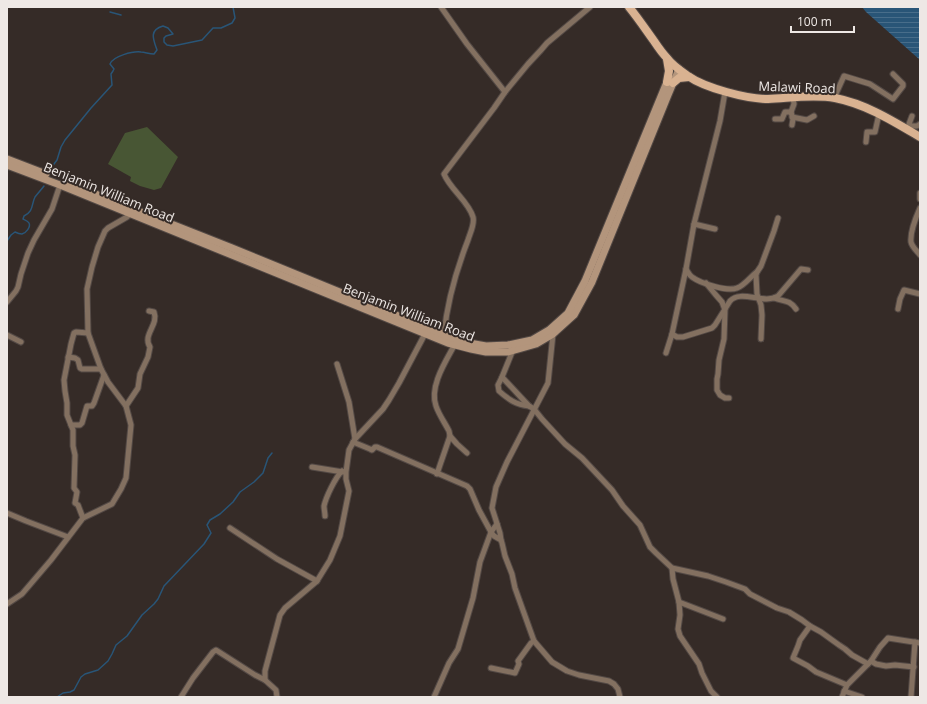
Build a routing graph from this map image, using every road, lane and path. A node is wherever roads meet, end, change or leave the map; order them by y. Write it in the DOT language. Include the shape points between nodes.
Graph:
graph roads {
  1 [pos="441,7"];
  2 [pos="590,7"];
  3 [pos="629,7"];
  4 [pos="667,58"];
  5 [pos="677,67"];
  6 [pos="893,74"];
  7 [pos="689,77"];
  8 [pos="670,83"];
  9 [pos="505,92"];
  10 [pos="725,92"];
  11 [pos="793,97"];
  12 [pos="834,98"];
  13 [pos="792,114"];
  14 [pos="879,114"];
  15 [pos="814,116"];
  16 [pos="912,116"];
  17 [pos="775,119"];
  18 [pos="920,124"];
  19 [pos="792,125"];
  20 [pos="920,137"];
  21 [pos="866,142"];
  22 [pos="7,159"];
  23 [pos="7,164"];
  24 [pos="60,185"];
  25 [pos="920,193"];
  26 [pos="920,199"];
  27 [pos="920,208"];
  28 [pos="130,213"];
  29 [pos="778,218"];
  30 [pos="694,224"];
  31 [pos="715,228"];
  32 [pos="920,255"];
  33 [pos="686,269"];
  34 [pos="808,270"];
  35 [pos="757,272"];
  36 [pos="706,283"];
  37 [pos="920,294"];
  38 [pos="758,298"];
  39 [pos="774,298"];
  40 [pos="7,302"];
  41 [pos="725,308"];
  42 [pos="796,309"];
  43 [pos="898,309"];
  44 [pos="149,311"];
  45 [pos="427,330"];
  46 [pos="88,332"];
  47 [pos="553,334"];
  48 [pos="672,334"];
  49 [pos="7,335"];
  50 [pos="444,335"];
  51 [pos="762,339"];
  52 [pos="21,342"];
  53 [pos="455,344"];
  54 [pos="513,347"];
  55 [pos="666,353"];
  56 [pos="68,357"];
  57 [pos="337,364"];
  58 [pos="101,369"];
  59 [pos="104,375"];
  60 [pos="502,377"];
  61 [pos="730,398"];
  62 [pos="126,406"];
  63 [pos="531,407"];
  64 [pos="71,425"];
  65 [pos="450,436"];
  66 [pos="354,440"];
  67 [pos="468,453"];
  68 [pos="312,468"];
  69 [pos="344,472"];
  70 [pos="438,474"];
  71 [pos="7,513"];
  72 [pos="325,516"];
  73 [pos="83,518"];
  74 [pos="497,524"];
  75 [pos="230,528"];
  76 [pos="499,531"];
  77 [pos="493,534"];
  78 [pos="68,537"];
  79 [pos="501,540"];
  80 [pos="672,568"];
  81 [pos="317,581"];
  82 [pos="679,602"];
  83 [pos="7,604"];
  84 [pos="723,619"];
  85 [pos="810,626"];
  86 [pos="534,641"];
  87 [pos="917,643"];
  88 [pos="870,662"];
  89 [pos="914,667"];
  90 [pos="491,668"];
  91 [pos="265,680"];
  92 [pos="847,685"];
  93 [pos="844,690"];
  94 [pos="181,697"];
  95 [pos="277,697"];
  96 [pos="434,697"];
  97 [pos="620,697"];
  98 [pos="717,697"];
  99 [pos="842,697"];
  100 [pos="862,697"];
  101 [pos="911,697"];
  1 -- 9 [label="street"];
  2 -- 9 [label="street" via="547,43"];
  3 -- 4 [label="main road, Malawi Road"];
  4 -- 5 [label="main road, Malawi Road"];
  4 -- 8 [label="main road"];
  5 -- 7 [label="main road, Malawi Road"];
  5 -- 8 [label="main road, Benjamin William Road"];
  6 -- 12 [label="street" via="903,86 893,99 870,84 844,76"];
  7 -- 8 [label="main road" via="679,78"];
  7 -- 10 [label="main road, Malawi Road"];
  8 -- 47 [label="main road, Benjamin William Road" via="592,282 574,315"];
  8 -- 54 [label="main road, Benjamin William Road" via="585,281 568,313 549,330"];
  9 -- 50 [label="street" via="444,174 471,211 474,220 450,293"];
  10 -- 11 [label="main road, Malawi Road" via="767,99"];
  10 -- 30 [label="street"];
  11 -- 12 [label="main road, Malawi Road"];
  11 -- 13 [label="street"];
  12 -- 14 [label="main road, Malawi Road"];
  13 -- 15 [label="street" via="807,120"];
  13 -- 17 [label="street" via="785,112 782,119"];
  13 -- 19 [label="street"];
  14 -- 20 [label="main road, Malawi Road"];
  14 -- 21 [label="street" via="875,132 867,132"];
  16 -- 18 [label="street" via="909,124 911,126"];
  22 -- 45 [label="main road, Benjamin William Road" via="239,251"];
  23 -- 24 [label="main road, Benjamin William Road"];
  24 -- 28 [label="main road, Benjamin William Road"];
  24 -- 40 [label="street" via="52,209 28,254 18,287"];
  25 -- 26 [label="street"];
  27 -- 32 [label="street" via="913,226 911,242"];
  28 -- 45 [label="main road, Benjamin William Road"];
  28 -- 46 [label="street" via="107,229 98,247 87,289"];
  29 -- 35 [label="street"];
  30 -- 31 [label="street"];
  30 -- 33 [label="street"];
  33 -- 36 [label="street" via="692,277"];
  33 -- 48 [label="street"];
  34 -- 39 [label="street" via="801,269"];
  35 -- 36 [label="street" via="737,288 720,288"];
  35 -- 38 [label="street"];
  36 -- 41 [label="street"];
  37 -- 43 [label="street" via="904,290"];
  38 -- 39 [label="street"];
  38 -- 41 [label="street" via="735,297"];
  38 -- 51 [label="street" via="762,315"];
  39 -- 42 [label="street" via="792,303"];
  41 -- 48 [label="street" via="712,328 683,337"];
  41 -- 61 [label="street" via="724,340 719,360 717,390 720,395"];
  44 -- 62 [label="street" via="156,315 148,335 148,357 140,374 137,390"];
  45 -- 50 [label="main road, Benjamin William Road"];
  45 -- 53 [label="main road, Benjamin William Road"];
  45 -- 66 [label="street" via="389,400"];
  46 -- 56 [label="street" via="74,333"];
  46 -- 58 [label="street"];
  47 -- 54 [label="main road, Benjamin William Road" via="536,344"];
  47 -- 63 [label="street" via="549,380"];
  48 -- 55 [label="street"];
  49 -- 52 [label="street"];
  50 -- 54 [label="main road, Benjamin William Road" via="473,344"];
  53 -- 54 [label="main road, Benjamin William Road" via="486,352 508,352"];
  53 -- 65 [label="street" via="442,367 434,390 436,406"];
  54 -- 60 [label="street"];
  56 -- 58 [label="street" via="78,360 82,369"];
  56 -- 64 [label="street" via="64,380"];
  57 -- 66 [label="street" via="348,402"];
  58 -- 59 [label="street"];
  59 -- 62 [label="street"];
  59 -- 64 [label="street" via="94,403 87,406 82,423"];
  60 -- 63 [label="street"];
  60 -- 63 [label="street" via="498,385 499,390 511,401"];
  62 -- 73 [label="street" via="131,425 126,478 112,504"];
  63 -- 74 [label="street" via="496,487 492,508"];
  63 -- 80 [label="street" via="612,490 640,525 650,547"];
  64 -- 73 [label="street" via="74,488 77,492 75,503"];
  65 -- 67 [label="street"];
  65 -- 70 [label="street"];
  66 -- 69 [label="street"];
  66 -- 70 [label="street" via="372,450 377,448 394,454"];
  68 -- 69 [label="street"];
  69 -- 72 [label="street" via="336,479 328,494 324,506"];
  69 -- 81 [label="street" via="348,491 340,536 330,560"];
  70 -- 77 [label="street" via="470,489"];
  71 -- 78 [label="street"];
  73 -- 78 [label="street"];
  74 -- 76 [label="street"];
  74 -- 77 [label="street"];
  75 -- 81 [label="street" via="277,559"];
  76 -- 77 [label="street"];
  76 -- 79 [label="street"];
  77 -- 79 [label="street"];
  77 -- 96 [label="street" via="480,562 473,598 458,649"];
  78 -- 83 [label="street" via="22,594"];
  79 -- 86 [label="street"];
  80 -- 82 [label="street"];
  80 -- 85 [label="street" via="699,573 738,586 789,612"];
  81 -- 91 [label="street" via="280,615 265,671"];
  82 -- 84 [label="street"];
  82 -- 98 [label="street" via="680,636 699,664 711,691"];
  85 -- 88 [label="street" via="852,655"];
  85 -- 92 [label="street" via="800,640 793,658 816,672"];
  86 -- 90 [label="street" via="518,661 515,673"];
  86 -- 97 [label="street" via="552,662 568,672 609,681 618,688"];
  87 -- 88 [label="street" via="888,638"];
  87 -- 89 [label="street"];
  88 -- 89 [label="street" via="886,666"];
  88 -- 92 [label="street"];
  89 -- 101 [label="street"];
  91 -- 94 [label="street" via="216,650"];
  91 -- 95 [label="street" via="276,690"];
  92 -- 93 [label="street"];
  93 -- 99 [label="street"];
  93 -- 100 [label="street"];
}
